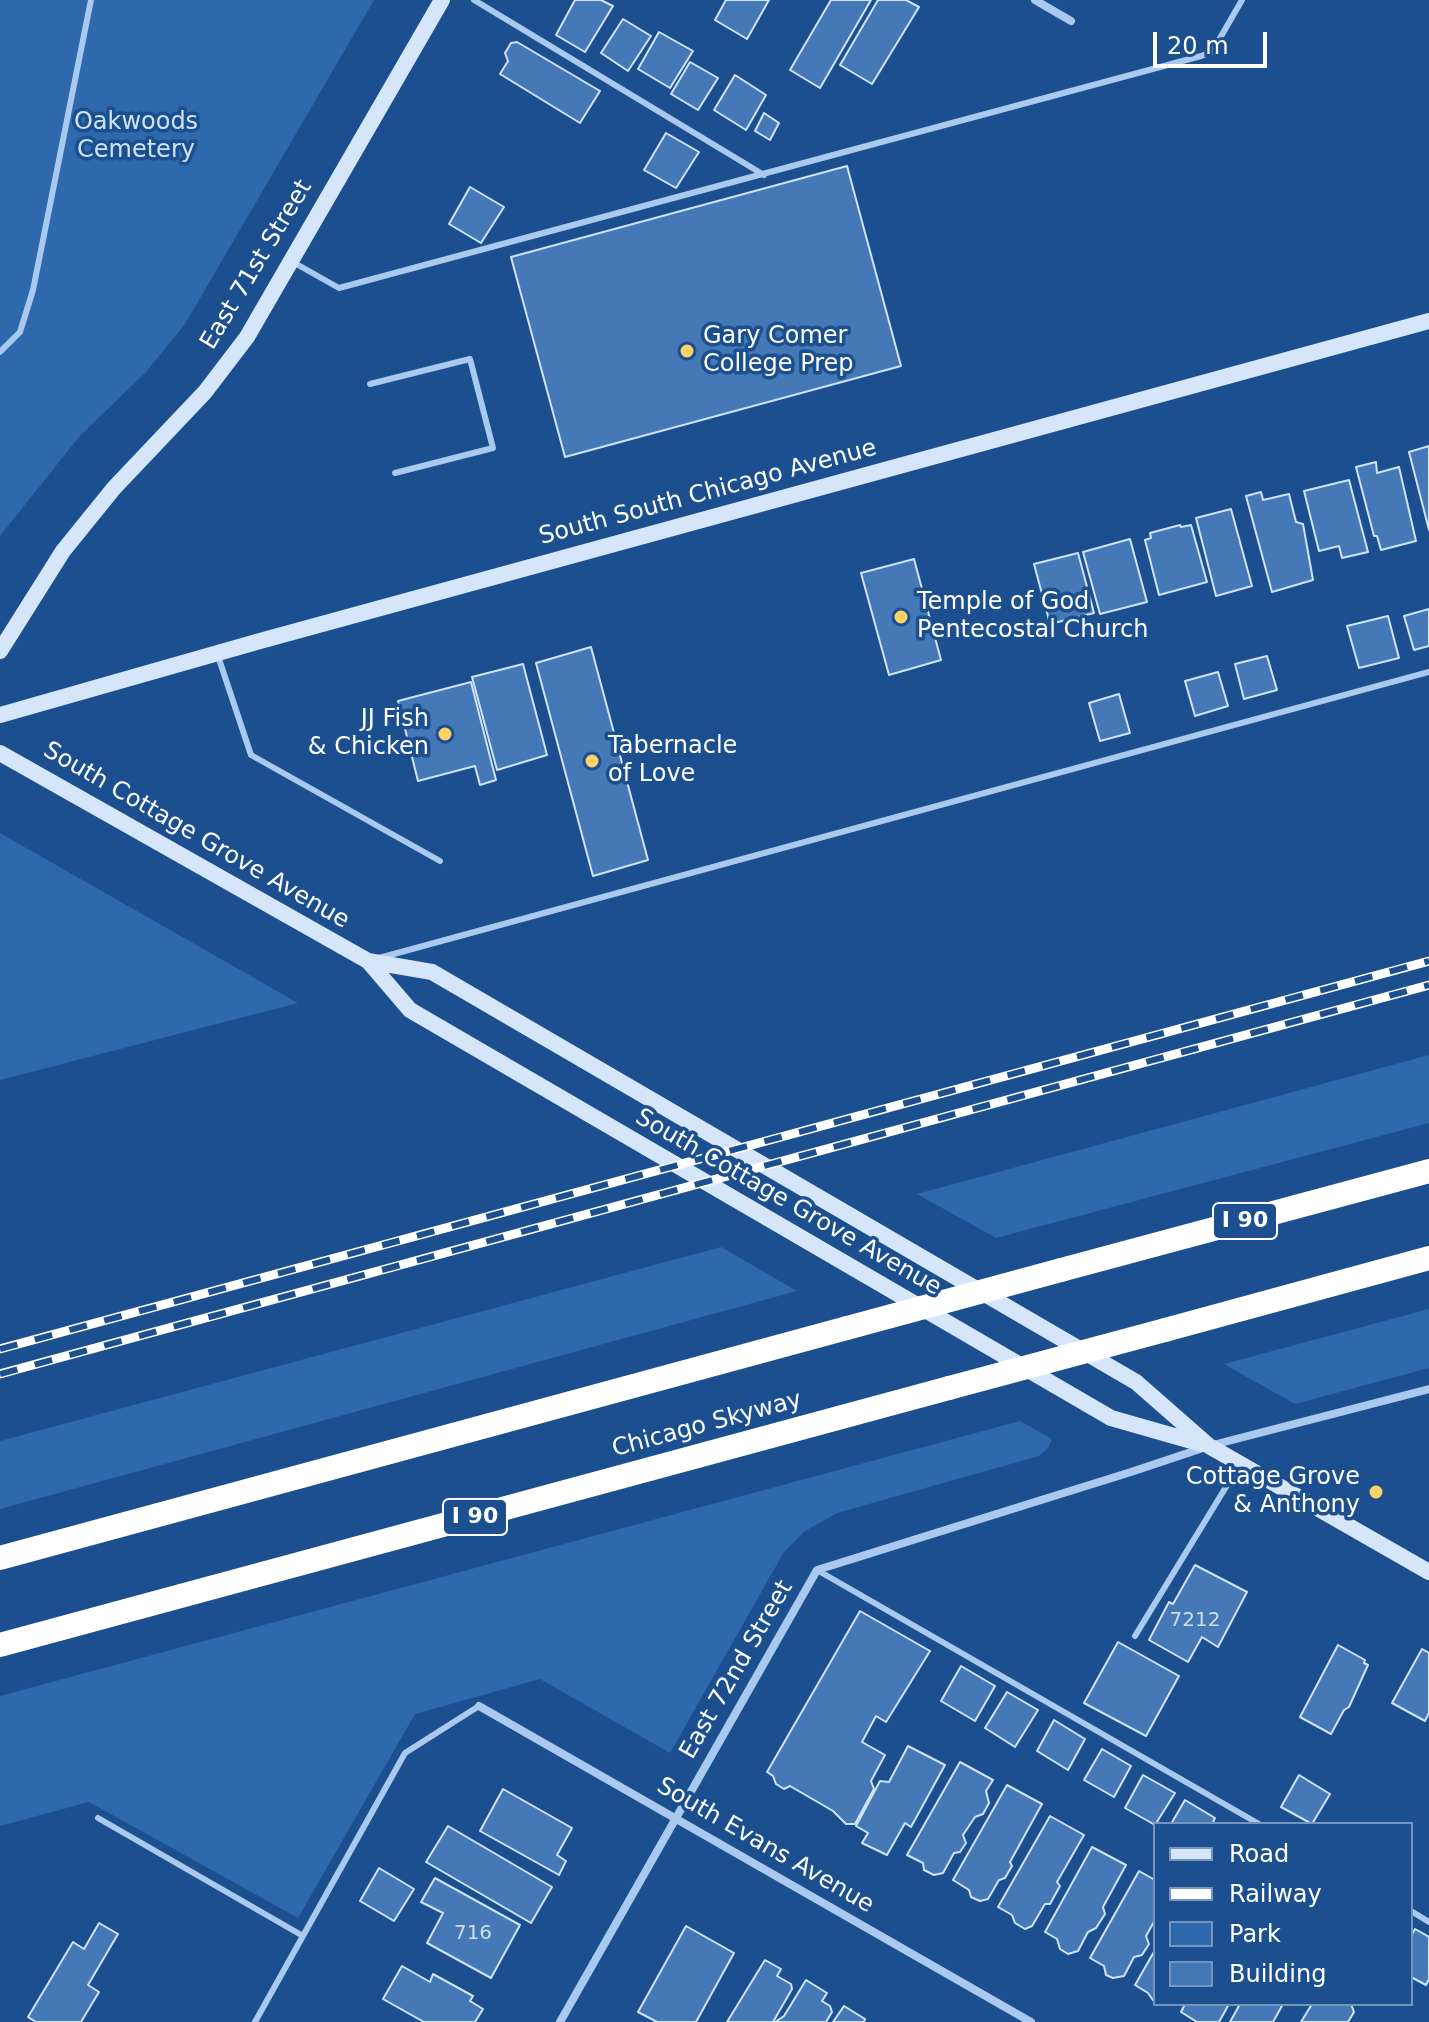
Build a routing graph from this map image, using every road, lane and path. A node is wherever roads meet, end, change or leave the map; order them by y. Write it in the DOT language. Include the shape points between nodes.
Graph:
graph roads {
  1 [pos="91,0"];
  2 [pos="442,0"];
  3 [pos="474,0"];
  4 [pos="1035,0"];
  5 [pos="1242,0"];
  6 [pos="1071,21"];
  7 [pos="764,175"];
  8 [pos="290,261"];
  9 [pos="1429,321"];
  10 [pos="0,352"];
  11 [pos="370,384"];
  12 [pos="395,473"];
  13 [pos="0,651"];
  14 [pos="217,653"];
  15 [pos="1429,672"];
  16 [pos="0,715"];
  17 [pos="0,753"];
  18 [pos="440,861"];
  19 [pos="368,961"];
  20 [pos="1429,1171"];
  21 [pos="1429,1258"];
  22 [pos="1429,1389"];
  23 [pos="1209,1446"];
  24 [pos="1240,1464"];
  25 [pos="0,1558"];
  26 [pos="817,1570"];
  27 [pos="1429,1572"];
  28 [pos="1135,1636"];
  29 [pos="0,1645"];
  30 [pos="479,1706"];
  31 [pos="98,1818"];
  32 [pos="676,1818"];
  33 [pos="1256,1822"];
  34 [pos="303,1936"];
  35 [pos="255,2022"];
  36 [pos="560,2022"];
  37 [pos="1031,2022"];
  1 -- 10 [label="lane" via="33,290 20,332"];
  2 -- 8 [label="main road, East 71st Street"];
  3 -- 7 [label="lane"];
  4 -- 6 [label="street"];
  5 -- 7 [label="lane" via="1212,52"];
  7 -- 8 [label="lane" via="339,288"];
  8 -- 13 [label="main road, East 71st Street" via="247,337 205,392 63,551"];
  9 -- 14 [label="main road, South South Chicago Avenue"];
  11 -- 12 [label="lane" via="470,359 493,448"];
  14 -- 16 [label="main road, South South Chicago Avenue"];
  14 -- 18 [label="lane" via="251,755"];
  15 -- 19 [label="lane"];
  17 -- 19 [label="main road, South Cottage Grove Avenue"];
  19 -- 23 [label="main road, South Cottage Grove Avenue" via="432,972 1136,1382"];
  19 -- 23 [label="main road, South Cottage Grove Avenue" via="410,1010 1098,1411"];
  20 -- 25 [label="highway, I 90, bridge"];
  21 -- 29 [label="highway, Chicago Skyway / I 90, bridge"];
  22 -- 23 [label="street, East 72nd Street"];
  23 -- 24 [label="main road, South Cottage Grove Avenue"];
  23 -- 26 [label="street, East 72nd Street"];
  24 -- 27 [label="main road, South Cottage Grove Avenue"];
  24 -- 28 [label="lane"];
  26 -- 32 [label="street, East 72nd Street"];
  26 -- 33 [label="lane"];
  30 -- 32 [label="street, South Evans Avenue"];
  30 -- 34 [label="lane" via="405,1753"];
  31 -- 34 [label="lane"];
  32 -- 36 [label="street, East 72nd Street"];
  32 -- 37 [label="street, South Evans Avenue"];
  34 -- 35 [label="lane"];
}
